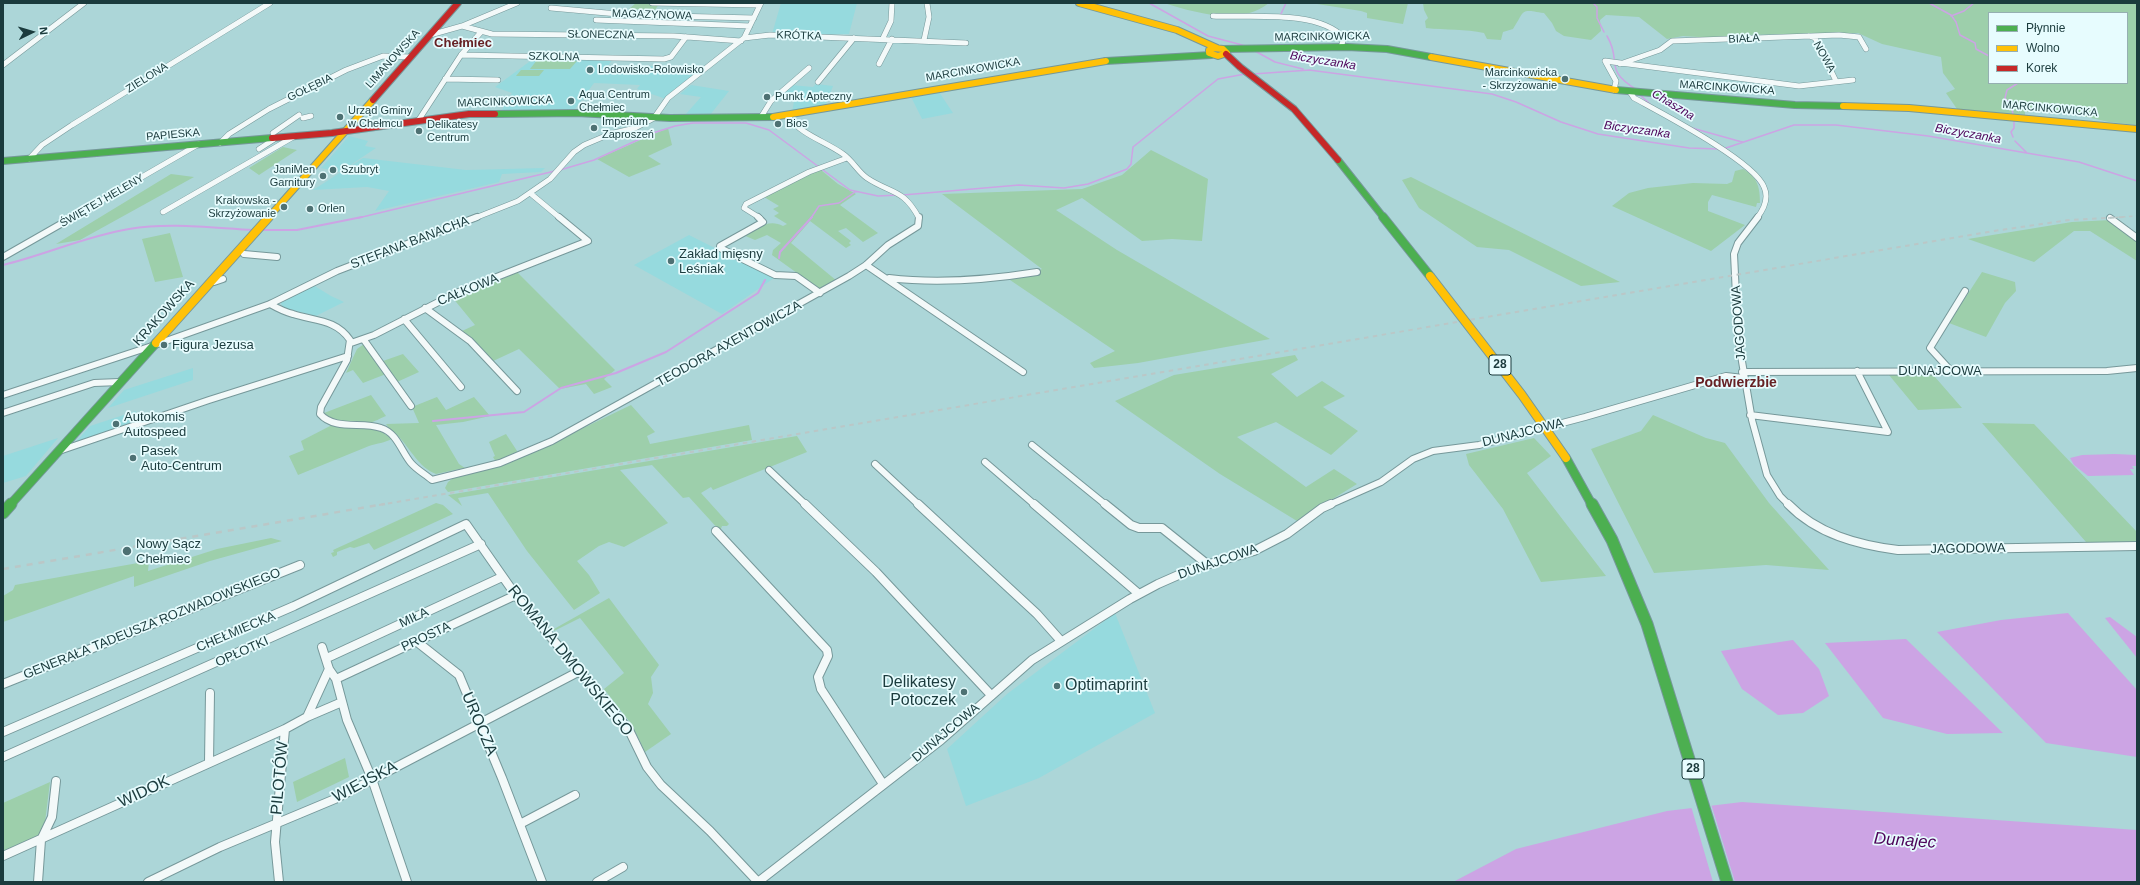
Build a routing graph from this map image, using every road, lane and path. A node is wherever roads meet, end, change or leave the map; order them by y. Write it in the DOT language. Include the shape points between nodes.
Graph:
graph roads {
  1 [pos="84,3"];
  2 [pos="270,3"];
  3 [pos="458,3"];
  4 [pos="517,3"];
  5 [pos="652,3"];
  6 [pos="892,3"];
  7 [pos="927,3"];
  8 [pos="1079,3"];
  9 [pos="760,4"];
  10 [pos="551,8"];
  11 [pos="1213,16"];
  12 [pos="754,18"];
  13 [pos="596,20"];
  14 [pos="462,26"];
  15 [pos="750,26"];
  16 [pos="481,32"];
  17 [pos="430,35"];
  18 [pos="1809,36"];
  19 [pos="686,37"];
  20 [pos="854,38"];
  21 [pos="883,38"];
  22 [pos="892,39"];
  23 [pos="742,40"];
  24 [pos="924,40"];
  25 [pos="966,43"];
  26 [pos="1342,47"];
  27 [pos="1866,49"];
  28 [pos="1216,51"];
  29 [pos="461,55"];
  30 [pos="410,57"];
  31 [pos="1615,63"];
  32 [pos="879,64"];
  33 [pos="3,65"];
  34 [pos="809,68"];
  35 [pos="445,79"];
  36 [pos="498,80"];
  37 [pos="1853,80"];
  38 [pos="1836,81"];
  39 [pos="818,82"];
  40 [pos="1614,90"];
  41 [pos="1636,93"];
  42 [pos="309,114"];
  43 [pos="788,116"];
  44 [pos="761,117"];
  45 [pos="654,118"];
  46 [pos="418,121"];
  47 [pos="2137,129"];
  48 [pos="346,131"];
  49 [pos="273,133"];
  50 [pos="295,136"];
  51 [pos="273,140"];
  52 [pos="220,143"];
  53 [pos="199,144"];
  54 [pos="259,149"];
  55 [pos="847,158"];
  56 [pos="29,159"];
  57 [pos="3,161"];
  58 [pos="530,193"];
  59 [pos="163,212"];
  60 [pos="2110,218"];
  61 [pos="2137,238"];
  62 [pos="244,254"];
  63 [pos="3,257"];
  64 [pos="277,257"];
  65 [pos="866,265"];
  66 [pos="1037,272"];
  67 [pos="887,278"];
  68 [pos="223,279"];
  69 [pos="214,282"];
  70 [pos="1965,291"];
  71 [pos="820,293"];
  72 [pos="270,304"];
  73 [pos="424,308"];
  74 [pos="404,319"];
  75 [pos="364,340"];
  76 [pos="351,343"];
  77 [pos="152,346"];
  78 [pos="348,356"];
  79 [pos="2137,368"];
  80 [pos="1951,370"];
  81 [pos="1857,371"];
  82 [pos="1023,372"];
  83 [pos="1743,375"];
  84 [pos="120,382"];
  85 [pos="461,387"];
  86 [pos="517,391"];
  87 [pos="3,395"];
  88 [pos="410,406"];
  89 [pos="3,413"];
  90 [pos="1750,415"];
  91 [pos="1032,445"];
  92 [pos="58,452"];
  93 [pos="985,462"];
  94 [pos="875,464"];
  95 [pos="769,470"];
  96 [pos="3,513"];
  97 [pos="466,524"];
  98 [pos="716,531"];
  99 [pos="481,544"];
  100 [pos="2137,546"];
  101 [pos="1207,564"];
  102 [pos="300,565"];
  103 [pos="502,577"];
  104 [pos="1139,594"];
  105 [pos="516,596"];
  106 [pos="416,641"];
  107 [pos="1062,641"];
  108 [pos="322,647"];
  109 [pos="327,658"];
  110 [pos="329,669"];
  111 [pos="578,672"];
  112 [pos="336,678"];
  113 [pos="3,684"];
  114 [pos="210,693"];
  115 [pos="991,695"];
  116 [pos="342,702"];
  117 [pos="307,717"];
  118 [pos="479,724"];
  119 [pos="284,729"];
  120 [pos="3,732"];
  121 [pos="3,757"];
  122 [pos="209,762"];
  123 [pos="372,779"];
  124 [pos="56,781"];
  125 [pos="883,784"];
  126 [pos="574,795"];
  127 [pos="275,823"];
  128 [pos="520,824"];
  129 [pos="41,840"];
  130 [pos="3,856"];
  131 [pos="623,867"];
  132 [pos="38,882"];
  133 [pos="148,882"];
  134 [pos="279,882"];
  135 [pos="407,882"];
  136 [pos="542,882"];
  137 [pos="597,882"];
  138 [pos="758,882"];
  139 [pos="1727,882"];
  1 -- 33 [label="street"];
  2 -- 56 [label="street, ZIELONA" via="72,125 42,145"];
  3 -- 17 [label="street, LIMANOWSKA"];
  4 -- 14 [label="street"];
  5 -- 9 [label="street, MAGAZYNOWA"];
  6 -- 21 [label="street" via="891,21"];
  7 -- 24 [label="street" via="929,17"];
  8 -- 28 [label="street, 28" via="1177,30"];
  9 -- 12 [label="street, MAGAZYNOWA"];
  10 -- 12 [label="street, MAGAZYNOWA" via="629,15"];
  11 -- 26 [label="street" via="1258,15 1312,22 1333,28 1344,36"];
  12 -- 15 [label="street, MAGAZYNOWA"];
  13 -- 15 [label="street, MAGAZYNOWA"];
  14 -- 16 [label="street, SŁONECZNA"];
  14 -- 17 [label="street"];
  15 -- 23 [label="street, MAGAZYNOWA"];
  16 -- 19 [label="street, SŁONECZNA"];
  16 -- 29 [label="street"];
  17 -- 30 [label="street, LIMANOWSKA"];
  18 -- 27 [label="street, BIAŁA" via="1859,37"];
  18 -- 31 [label="street, BIAŁA" via="1672,41 1660,50"];
  18 -- 38 [label="street, NOWA" via="1815,38"];
  19 -- 23 [label="street, SŁONECZNA"];
  19 -- 29 [label="street, SZKOLNA" via="671,56 664,59"];
  20 -- 21 [label="street, KRÓTKA"];
  20 -- 23 [label="street, KRÓTKA" via="770,35"];
  20 -- 39 [label="street"];
  21 -- 22 [label="street, KRÓTKA"];
  22 -- 24 [label="street, KRÓTKA"];
  22 -- 32 [label="street"];
  23 -- 45 [label="street, MAGAZYNOWA" via="668,98"];
  24 -- 25 [label="street, KRÓTKA"];
  26 -- 28 [label="street, MARCINKOWICKA"];
  26 -- 40 [label="street, MARCINKOWICKA" via="1401,51"];
  28 -- 43 [label="street, MARCINKOWICKA" via="1092,61"];
  28 -- 139 [label="street, 28, bridge" via="1296,110 1430,276 1544,424 1580,482 1612,540 1659,656"];
  29 -- 35 [label="street"];
  30 -- 48 [label="street, LIMANOWSKA"];
  30 -- 52 [label="street, GOŁĘBIA" via="383,56 357,65 242,124 224,136"];
  31 -- 38 [label="street" via="1799,86"];
  31 -- 40 [label="street" via="1605,62 1616,81"];
  34 -- 44 [label="street" via="771,100"];
  35 -- 36 [label="street"];
  35 -- 46 [label="street"];
  37 -- 38 [label="street"];
  40 -- 41 [label="street, MARCINKOWICKA"];
  41 -- 47 [label="street, MARCINKOWICKA" via="1795,105 1909,108"];
  41 -- 83 [label="street, JAGODOWA" via="1634,98 1714,145 1761,181 1766,197 1764,208 1740,236 1734,254 1736,313"];
  42 -- 49 [label="street"];
  43 -- 44 [label="street, MARCINKOWICKA"];
  43 -- 55 [label="street, TEODORA AXENTOWICZA" via="796,125"];
  44 -- 45 [label="street, MARCINKOWICKA"];
  45 -- 46 [label="street, MARCINKOWICKA" via="577,113 493,113"];
  45 -- 58 [label="street, STEFANA BANACHA" via="635,128 610,134 584,145 574,152 560,170"];
  46 -- 48 [label="street, MARCINKOWICKA"];
  48 -- 50 [label="street, PAPIESKA"];
  48 -- 77 [label="street, KRAKOWSKA"];
  50 -- 52 [label="street, PAPIESKA"];
  50 -- 59 [label="street"];
  51 -- 54 [label="street"];
  52 -- 53 [label="street, PAPIESKA"];
  53 -- 56 [label="street, PAPIESKA"];
  53 -- 63 [label="street, ŚWIĘTEJ HELENY"];
  55 -- 65 [label="street, TEODORA AXENTOWICZA" via="867,178 904,196 920,219 918,226 888,245"];
  55 -- 71 [label="street" via="746,204 744,208 763,222 720,246 775,275 796,276"];
  56 -- 57 [label="street, PAPIESKA"];
  58 -- 72 [label="street, STEFANA BANACHA" via="496,210 337,271"];
  58 -- 73 [label="street, CAŁKOWA" via="588,241 465,289"];
  60 -- 61 [label="street"];
  62 -- 64 [label="street"];
  65 -- 67 [label="street"];
  65 -- 71 [label="street, TEODORA AXENTOWICZA"];
  66 -- 67 [label="street" via="990,279 939,282"];
  67 -- 82 [label="street"];
  68 -- 69 [label="street"];
  70 -- 80 [label="street" via="1930,348"];
  71 -- 78 [label="street, TEODORA AXENTOWICZA" via="537,449 500,463 432,480 411,463 386,430 374,426 337,423 321,417 321,407"];
  72 -- 76 [label="street" via="294,315 342,328"];
  72 -- 77 [label="street, STEFANA BANACHA"];
  73 -- 74 [label="street, CAŁKOWA"];
  73 -- 86 [label="street" via="470,341"];
  74 -- 75 [label="street, CAŁKOWA"];
  74 -- 85 [label="street"];
  75 -- 76 [label="street, CAŁKOWA"];
  75 -- 88 [label="street"];
  76 -- 78 [label="street"];
  77 -- 84 [label="street, KRAKOWSKA"];
  77 -- 87 [label="street, STEFANA BANACHA"];
  78 -- 92 [label="street"];
  79 -- 80 [label="street, DUNAJCOWA" via="2107,371"];
  80 -- 81 [label="street, DUNAJCOWA"];
  81 -- 83 [label="street, DUNAJCOWA"];
  81 -- 90 [label="street" via="1888,432"];
  83 -- 90 [label="street, JAGODOWA"];
  83 -- 101 [label="street, DUNAJCOWA" via="1726,376 1479,445 1433,451 1413,459 1381,482 1322,508 1287,534 1254,551"];
  84 -- 89 [label="street" via="94,383"];
  84 -- 92 [label="street, KRAKOWSKA"];
  90 -- 100 [label="street, JAGODOWA" via="1763,467 1777,492 1797,513 1811,523 1849,541 1874,548 1898,550"];
  91 -- 101 [label="street" via="1131,526 1162,528"];
  92 -- 96 [label="street, KRAKOWSKA"];
  93 -- 104 [label="street"];
  94 -- 107 [label="street" via="1037,614"];
  95 -- 115 [label="street" via="876,572"];
  97 -- 99 [label="street, ROMANA DMOWSKIEGO"];
  97 -- 120 [label="street, CHEŁMIECKA" via="387,564 263,621"];
  98 -- 125 [label="street" via="827,650 828,656 818,677 820,689"];
  99 -- 103 [label="street, ROMANA DMOWSKIEGO"];
  99 -- 121 [label="street, OPŁOTKI"];
  101 -- 104 [label="street, DUNAJCOWA"];
  102 -- 113 [label="street, GENERAŁA TADEUSZA ROZWADOWSKIEGO"];
  103 -- 105 [label="street, ROMANA DMOWSKIEGO"];
  103 -- 109 [label="street, MIŁA"];
  104 -- 107 [label="street, DUNAJCOWA"];
  105 -- 106 [label="street, PROSTA"];
  105 -- 111 [label="street, ROMANA DMOWSKIEGO"];
  106 -- 112 [label="street, PROSTA"];
  106 -- 118 [label="street, UROCZA" via="459,675"];
  107 -- 115 [label="street, DUNAJCOWA" via="1032,660"];
  108 -- 109 [label="street"];
  109 -- 110 [label="street"];
  110 -- 112 [label="street"];
  110 -- 117 [label="street"];
  111 -- 118 [label="street, WIEJSKA"];
  111 -- 138 [label="street, ROMANA DMOWSKIEGO" via="629,730 647,767 661,784"];
  112 -- 116 [label="street"];
  114 -- 122 [label="street"];
  115 -- 125 [label="street, DUNAJCOWA" via="941,740"];
  116 -- 117 [label="street"];
  116 -- 123 [label="street"];
  117 -- 119 [label="street, PILOTÓW"];
  118 -- 123 [label="street, WIEJSKA"];
  118 -- 128 [label="street, UROCZA"];
  119 -- 122 [label="street, WIDOK"];
  119 -- 127 [label="street, PILOTÓW"];
  122 -- 129 [label="street, WIDOK"];
  123 -- 127 [label="street, WIEJSKA" via="335,799"];
  123 -- 135 [label="street"];
  124 -- 129 [label="street" via="52,817"];
  125 -- 138 [label="street, DUNAJCOWA"];
  126 -- 128 [label="street"];
  127 -- 133 [label="street, WIEJSKA"];
  127 -- 134 [label="street, PILOTÓW"];
  128 -- 136 [label="street, UROCZA"];
  129 -- 130 [label="street, WIDOK"];
  129 -- 132 [label="street"];
  131 -- 137 [label="street"];
}
